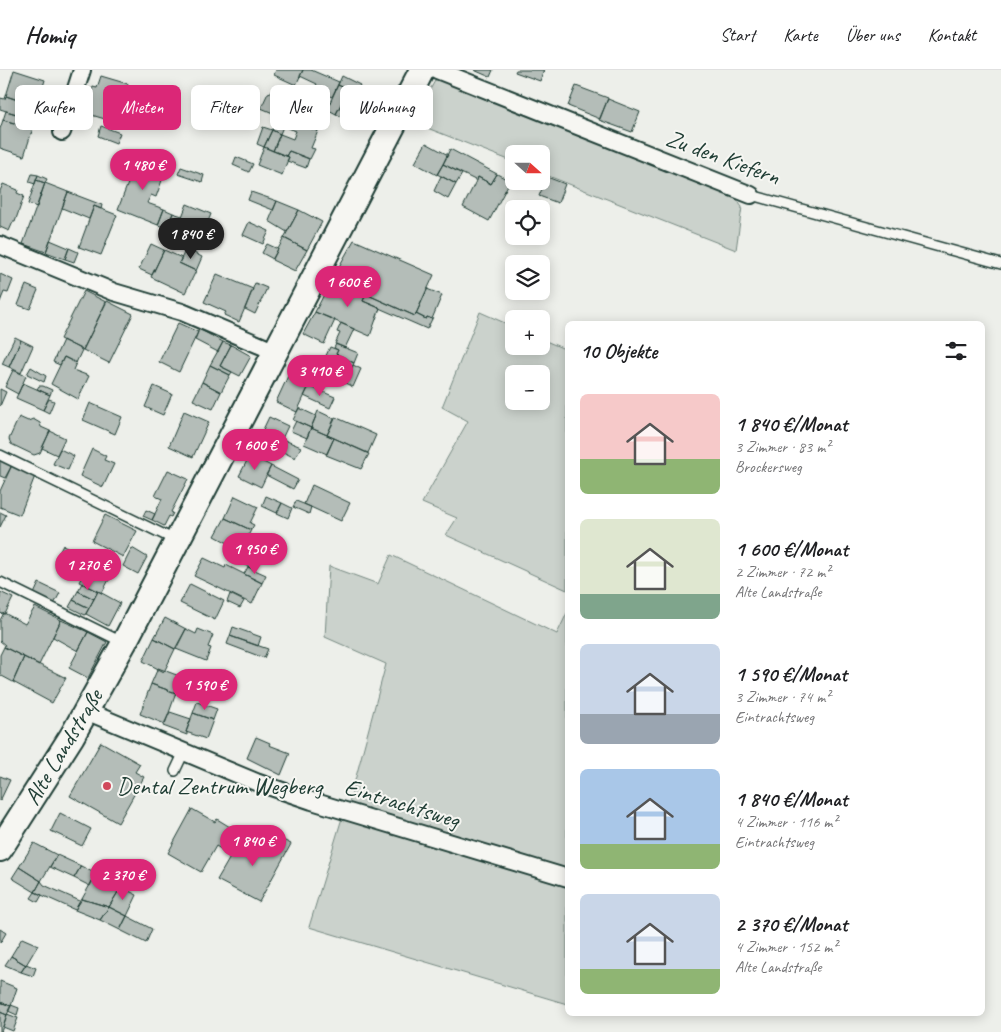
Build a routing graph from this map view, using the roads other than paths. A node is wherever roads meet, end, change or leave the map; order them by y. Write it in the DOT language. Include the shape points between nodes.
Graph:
graph roads {
  1 [pos="82,70"];
  2 [pos="422,70"];
  3 [pos="437,70"];
  4 [pos="62,132"];
  5 [pos="751,195"];
  6 [pos="0,245"];
  7 [pos="1001,264"];
  8 [pos="276,352"];
  9 [pos="0,455"];
  10 [pos="178,542"];
  11 [pos="0,582"];
  12 [pos="124,644"];
  13 [pos="86,711"];
  14 [pos="184,752"];
  15 [pos="175,771"];
  16 [pos="0,849"];
  17 [pos="565,877"];
  1 -- 4 [label="street"];
  2 -- 8 [label="main road, Alte Landstraße"];
  3 -- 5 [label="street, Zu den Kiefern"];
  5 -- 7 [label="lane, Zu den Kiefern"];
  6 -- 8 [label="street" via="114,292 182,312"];
  8 -- 10 [label="main road, Alte Landstraße"];
  9 -- 10 [label="lane"];
  10 -- 12 [label="main road, Alte Landstraße"];
  11 -- 12 [label="lane"];
  12 -- 13 [label="main road, Alte Landstraße"];
  13 -- 14 [label="street, Eintrachtsweg"];
  13 -- 16 [label="main road, Alte Landstraße"];
  14 -- 15 [label="lane"];
  14 -- 17 [label="street, Eintrachtsweg" via="312,801"];
}
